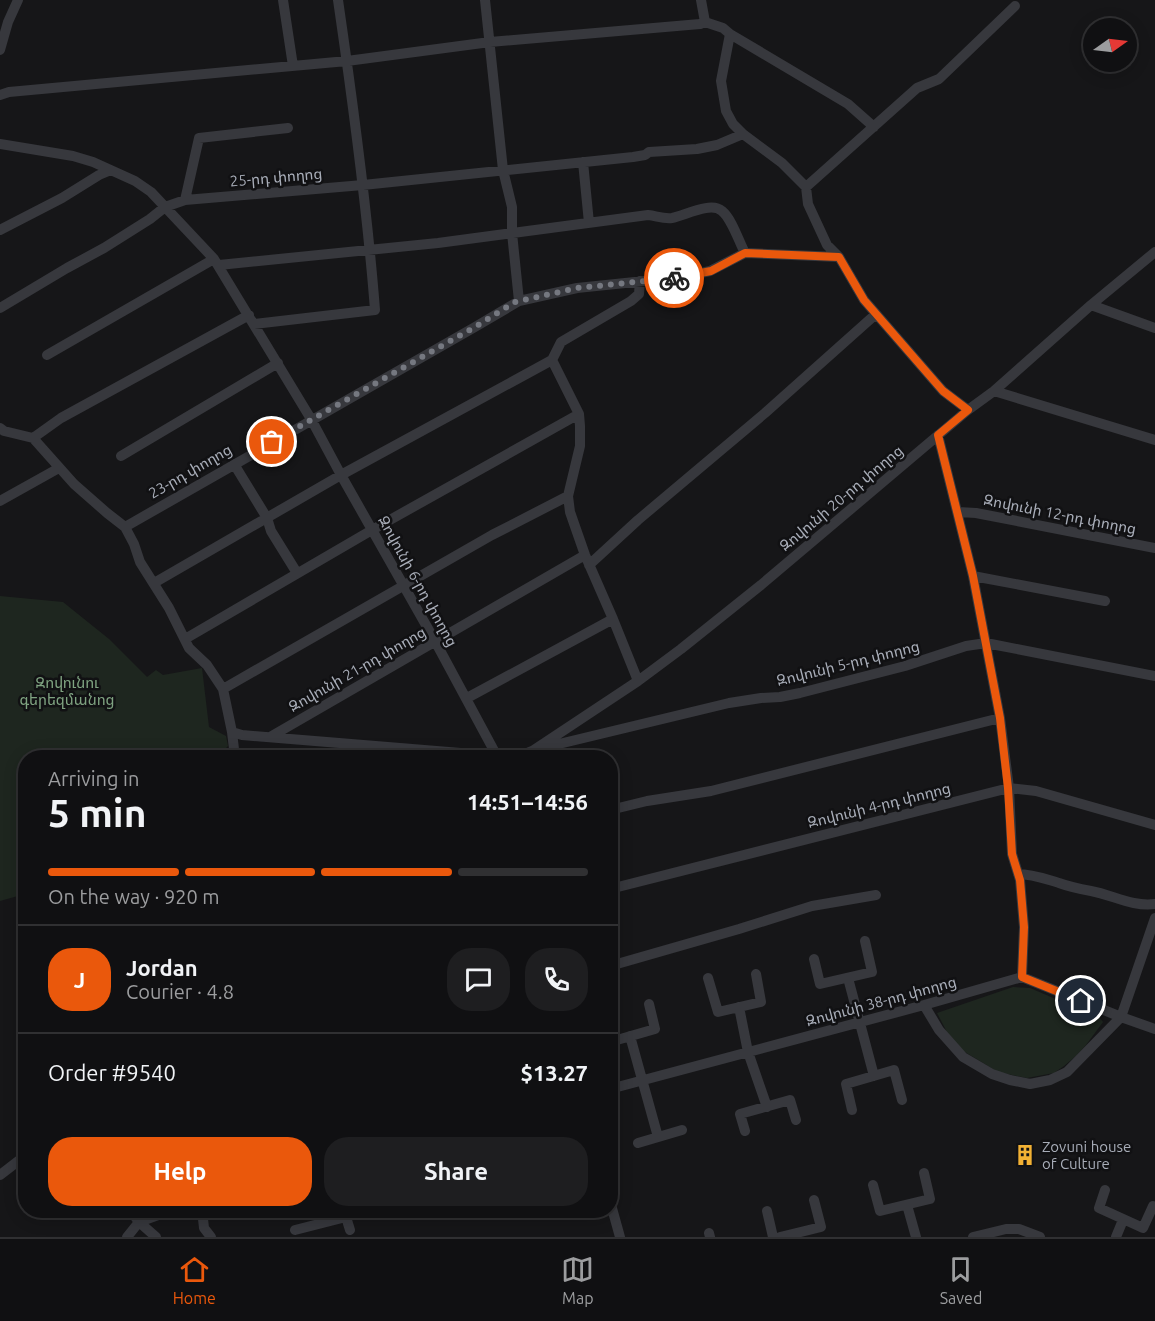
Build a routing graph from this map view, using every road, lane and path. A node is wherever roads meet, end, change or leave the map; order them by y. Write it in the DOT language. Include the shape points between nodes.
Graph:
graph roads {
  1 [pos="18,0"];
  2 [pos="283,0"];
  3 [pos="338,0"];
  4 [pos="485,0"];
  5 [pos="701,0"];
  6 [pos="1015,6"];
  7 [pos="705,22"];
  8 [pos="730,34"];
  9 [pos="490,42"];
  10 [pos="0,50"];
  11 [pos="347,61"];
  12 [pos="293,66"];
  13 [pos="0,95"];
  14 [pos="874,127"];
  15 [pos="288,128"];
  16 [pos="743,134"];
  17 [pos="0,144"];
  18 [pos="583,162"];
  19 [pos="111,170"];
  20 [pos="503,171"];
  21 [pos="363,185"];
  22 [pos="806,187"];
  23 [pos="184,200"];
  24 [pos="165,207"];
  25 [pos="589,223"];
  26 [pos="0,230"];
  27 [pos="512,233"];
  28 [pos="371,250"];
  29 [pos="1155,252"];
  30 [pos="745,253"];
  31 [pos="839,257"];
  32 [pos="217,262"];
  33 [pos="640,281"];
  34 [pos="519,301"];
  35 [pos="1091,305"];
  36 [pos="0,308"];
  37 [pos="876,314"];
  38 [pos="251,320"];
  39 [pos="1155,328"];
  40 [pos="47,355"];
  41 [pos="552,360"];
  42 [pos="278,363"];
  43 [pos="994,391"];
  44 [pos="968,410"];
  45 [pos="579,414"];
  46 [pos="311,419"];
  47 [pos="0,428"];
  48 [pos="938,435"];
  49 [pos="33,438"];
  50 [pos="1155,440"];
  51 [pos="121,456"];
  52 [pos="234,464"];
  53 [pos="59,468"];
  54 [pos="341,475"];
  55 [pos="568,496"];
  56 [pos="0,501"];
  57 [pos="958,512"];
  58 [pos="267,518"];
  59 [pos="124,526"];
  60 [pos="372,530"];
  61 [pos="1155,548"];
  62 [pos="587,560"];
  63 [pos="297,573"];
  64 [pos="973,576"];
  65 [pos="154,583"];
  66 [pos="404,585"];
  67 [pos="1105,601"];
  68 [pos="613,619"];
  69 [pos="185,639"];
  70 [pos="435,641"];
  71 [pos="986,643"];
  72 [pos="1155,676"];
  73 [pos="638,681"];
  74 [pos="223,689"];
  75 [pos="467,698"];
  76 [pos="1000,718"];
  77 [pos="232,732"];
  78 [pos="270,737"];
  79 [pos="233,750"];
  80 [pos="435,750"];
  81 [pos="494,750"];
  82 [pos="534,750"];
  83 [pos="1008,788"];
  84 [pos="618,808"];
  85 [pos="1155,825"];
  86 [pos="1018,874"];
  87 [pos="618,887"];
  88 [pos="876,895"];
  89 [pos="1155,904"];
  90 [pos="1155,918"];
  91 [pos="865,941"];
  92 [pos="814,959"];
  93 [pos="618,964"];
  94 [pos="756,974"];
  95 [pos="1022,977"];
  96 [pos="708,978"];
  97 [pos="849,978"];
  98 [pos="649,1004"];
  99 [pos="924,1005"];
  100 [pos="739,1007"];
  101 [pos="1121,1017"];
  102 [pos="860,1023"];
  103 [pos="1155,1029"];
  104 [pos="630,1036"];
  105 [pos="618,1040"];
  106 [pos="748,1052"];
  107 [pos="874,1076"];
  108 [pos="643,1081"];
  109 [pos="618,1087"];
  110 [pos="902,1100"];
  111 [pos="767,1107"];
  112 [pos="852,1110"];
  113 [pos="796,1120"];
  114 [pos="682,1130"];
  115 [pos="745,1131"];
  116 [pos="658,1137"];
  117 [pos="638,1143"];
  118 [pos="18,1161"];
  119 [pos="924,1173"];
  120 [pos="0,1175"];
  121 [pos="873,1185"];
  122 [pos="1105,1190"];
  123 [pos="814,1200"];
  124 [pos="907,1205"];
  125 [pos="1153,1206"];
  126 [pos="767,1211"];
  127 [pos="136,1218"];
  128 [pos="150,1218"];
  129 [pos="203,1218"];
  130 [pos="321,1218"];
  131 [pos="342,1218"];
  132 [pos="346,1218"];
  133 [pos="615,1218"];
  134 [pos="1124,1220"];
  135 [pos="139,1222"];
  136 [pos="322,1223"];
  137 [pos="295,1230"];
  138 [pos="350,1230"];
  139 [pos="1019,1233"];
  140 [pos="799,1235"];
  141 [pos="130,1236"];
  142 [pos="156,1237"];
  143 [pos="211,1237"];
  144 [pos="620,1237"];
  145 [pos="774,1237"];
  146 [pos="780,1237"];
  147 [pos="916,1237"];
  148 [pos="973,1237"];
  149 [pos="1040,1237"];
  150 [pos="1116,1237"];
  1 -- 10 [label="street"];
  2 -- 12 [label="street"];
  3 -- 11 [label="street"];
  4 -- 9 [label="street"];
  5 -- 7 [label="street"];
  6 -- 14 [label="street" via="951,69 917,88"];
  7 -- 8 [label="street"];
  7 -- 9 [label="street"];
  8 -- 14 [label="street" via="848,104"];
  8 -- 16 [label="street" via="721,81 726,111"];
  9 -- 11 [label="street"];
  9 -- 20 [label="street"];
  11 -- 12 [label="street"];
  11 -- 21 [label="street"];
  12 -- 13 [label="street"];
  14 -- 22 [label="street"];
  15 -- 23 [label="street" via="199,138"];
  16 -- 18 [label="street, 25-րդ փողոց" via="697,149"];
  16 -- 22 [label="street"];
  17 -- 19 [label="street, Զովունի 6-րդ փողոց" via="74,156"];
  18 -- 20 [label="street, 25-րդ փողոց"];
  18 -- 25 [label="street"];
  19 -- 24 [label="street, Զովունի 6-րդ փողոց" via="135,181"];
  19 -- 26 [label="street"];
  20 -- 21 [label="street, 25-րդ փողոց"];
  20 -- 27 [label="street" via="512,207"];
  21 -- 23 [label="street, 25-րդ փողոց"];
  21 -- 28 [label="street"];
  22 -- 31 [label="street" via="808,204 822,235"];
  23 -- 24 [label="street, 25-րդ փողոց"];
  24 -- 32 [label="street, Զովունի 6-րդ փողոց"];
  24 -- 36 [label="street, 25-րդ փողոց" via="120,239"];
  25 -- 27 [label="street"];
  25 -- 30 [label="street" via="648,215 672,218 716,208 728,218"];
  27 -- 28 [label="street"];
  27 -- 34 [label="street"];
  28 -- 32 [label="street"];
  28 -- 38 [label="street" via="375,310"];
  29 -- 35 [label="street, Զովունի 20-րդ փողոց"];
  30 -- 31 [label="street"];
  30 -- 33 [label="street, 23-րդ փողոց" via="711,271"];
  31 -- 37 [label="street"];
  32 -- 38 [label="street, Զովունի 6-րդ փողոց"];
  32 -- 40 [label="street"];
  33 -- 34 [label="street, 23-րդ փողոց" via="577,288"];
  33 -- 41 [label="street" via="639,294 561,342"];
  34 -- 46 [label="street, 23-րդ փողոց"];
  35 -- 39 [label="street"];
  35 -- 43 [label="street, Զովունի 20-րդ փողոց"];
  37 -- 44 [label="street" via="943,391"];
  37 -- 62 [label="street, Զովունի 21-րդ փողոց"];
  38 -- 42 [label="street, Զովունի 6-րդ փողոց"];
  38 -- 49 [label="street" via="68,414"];
  41 -- 45 [label="street"];
  41 -- 54 [label="street"];
  42 -- 46 [label="street, Զովունի 6-րդ փողոց"];
  42 -- 51 [label="street"];
  43 -- 44 [label="street, Զովունի 20-րդ փողոց"];
  43 -- 50 [label="street"];
  44 -- 48 [label="street, Զովունի 20-րդ փողոց"];
  45 -- 55 [label="street" via="580,446"];
  45 -- 60 [label="street"];
  46 -- 52 [label="street, 23-րդ փողոց"];
  46 -- 54 [label="street, Զովունի 6-րդ փողոց"];
  47 -- 49 [label="street"];
  48 -- 57 [label="street"];
  48 -- 73 [label="street, Զովունի 20-րդ փողոց" via="761,585"];
  49 -- 53 [label="street"];
  52 -- 58 [label="street"];
  52 -- 59 [label="street, 23-րդ փողոց"];
  53 -- 56 [label="street"];
  53 -- 59 [label="street"];
  54 -- 58 [label="street"];
  54 -- 60 [label="street, Զովունի 6-րդ փողոց"];
  55 -- 62 [label="street"];
  55 -- 66 [label="street"];
  57 -- 61 [label="street, Զովունի 12-րդ փողոց"];
  57 -- 64 [label="street"];
  58 -- 63 [label="street"];
  58 -- 65 [label="street"];
  59 -- 65 [label="street"];
  60 -- 63 [label="street"];
  60 -- 66 [label="street, Զովունի 6-րդ փողոց"];
  62 -- 68 [label="street"];
  62 -- 70 [label="street, Զովունի 21-րդ փողոց"];
  63 -- 69 [label="street"];
  64 -- 67 [label="street"];
  64 -- 71 [label="street"];
  65 -- 69 [label="street"];
  66 -- 70 [label="street, Զովունի 6-րդ փողոց"];
  66 -- 74 [label="street"];
  68 -- 73 [label="street"];
  68 -- 75 [label="street"];
  69 -- 74 [label="street"];
  70 -- 75 [label="street, Զովունի 6-րդ փողոց"];
  70 -- 78 [label="street, Զովունի 21-րդ փողոց"];
  71 -- 72 [label="street, Զովունի 5-րդ փողոց"];
  71 -- 76 [label="street"];
  71 -- 82 [label="street, Զովունի 5-րդ փողոց" via="800,693 729,703"];
  73 -- 82 [label="street, Զովունի 20-րդ փողոց"];
  74 -- 77 [label="street"];
  75 -- 81 [label="street, Զովունի 6-րդ փողոց"];
  76 -- 83 [label="street"];
  76 -- 84 [label="street" via="711,791"];
  77 -- 78 [label="street"];
  77 -- 79 [label="street"];
  78 -- 80 [label="street"];
  83 -- 85 [label="street, Զովունի 4-րդ փողոց" via="1036,791"];
  83 -- 86 [label="street" via="1012,854"];
  83 -- 87 [label="street, Զովունի 4-րդ փողոց"];
  86 -- 89 [label="street" via="1132,903"];
  86 -- 95 [label="street" via="1024,927"];
  88 -- 93 [label="street" via="812,906"];
  90 -- 101 [label="street"];
  91 -- 97 [label="street" via="872,972"];
  92 -- 97 [label="street" via="820,984"];
  94 -- 100 [label="street" via="761,1002"];
  95 -- 99 [label="street, Զովունի 38-րդ փողոց"];
  95 -- 101 [label="street"];
  96 -- 100 [label="street" via="718,1012"];
  97 -- 102 [label="street"];
  98 -- 104 [label="street" via="655,1029"];
  99 -- 101 [label="street" via="963,1057 992,1074 1030,1083 1067,1072"];
  99 -- 102 [label="street, Զովունի 38-րդ փողոց"];
  100 -- 106 [label="street"];
  101 -- 103 [label="street"];
  102 -- 106 [label="street, Զովունի 38-րդ փողոց"];
  102 -- 107 [label="street"];
  104 -- 105 [label="street"];
  104 -- 108 [label="street"];
  106 -- 108 [label="street, Զովունի 38-րդ փողոց"];
  106 -- 111 [label="street"];
  107 -- 110 [label="street" via="894,1070"];
  107 -- 112 [label="street" via="846,1084"];
  108 -- 109 [label="street, Զովունի 38-րդ փողոց"];
  108 -- 116 [label="street"];
  111 -- 113 [label="street" via="790,1101"];
  111 -- 115 [label="street" via="740,1114"];
  114 -- 116 [label="street"];
  116 -- 117 [label="street"];
  118 -- 120 [label="street"];
  119 -- 124 [label="street" via="930,1199"];
  121 -- 124 [label="street" via="880,1211"];
  122 -- 134 [label="street" via="1099,1208"];
  123 -- 140 [label="street" via="821,1227"];
  124 -- 147 [label="street"];
  125 -- 134 [label="street" via="1143,1228"];
  126 -- 145 [label="street"];
  127 -- 135 [label="street"];
  128 -- 135 [label="street"];
  129 -- 143 [label="street"];
  130 -- 136 [label="street"];
  131 -- 136 [label="street"];
  132 -- 138 [label="street"];
  133 -- 144 [label="street"];
  134 -- 150 [label="street"];
  135 -- 141 [label="street"];
  135 -- 142 [label="street"];
  136 -- 137 [label="street"];
  139 -- 148 [label="street" via="1006,1229"];
  139 -- 149 [label="street"];
  140 -- 146 [label="street"];
}
